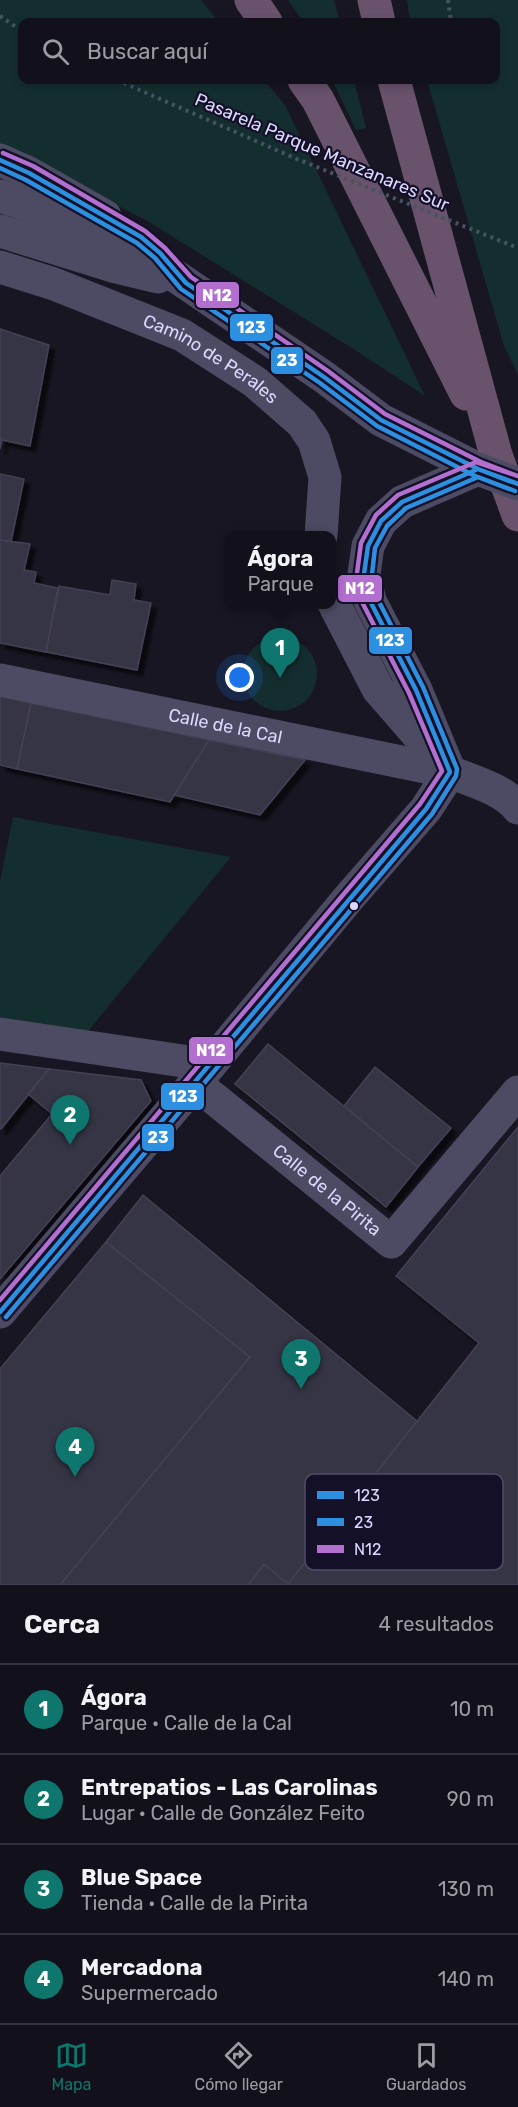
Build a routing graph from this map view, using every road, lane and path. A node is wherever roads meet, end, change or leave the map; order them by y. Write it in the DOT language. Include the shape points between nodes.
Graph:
graph roads {
  1 [pos="251,0"];
  2 [pos="374,0"];
  3 [pos="448,0"];
  4 [pos="0,16"];
  5 [pos="263,18"];
  6 [pos="378,18"];
  7 [pos="450,18"];
  8 [pos="18,27"];
  9 [pos="126,84"];
  10 [pos="307,84"];
  11 [pos="395,84"];
  12 [pos="0,160"];
  13 [pos="0,196"];
  14 [pos="0,231"];
  15 [pos="518,248"];
  16 [pos="0,267"];
  17 [pos="186,283"];
  18 [pos="487,462"];
  19 [pos="518,484"];
  20 [pos="518,515"];
  21 [pos="321,531"];
  22 [pos="336,608"];
  23 [pos="0,680"];
  24 [pos="450,772"];
  25 [pos="518,808"];
  26 [pos="0,1034"];
  27 [pos="203,1074"];
  28 [pos="518,1092"];
  29 [pos="0,1312"];
  1 -- 5 [label="highway"];
  2 -- 6 [label="highway"];
  3 -- 7 [label="path"];
  4 -- 8 [label="path"];
  9 -- 15 [label="path, Pasarela Parque Manzanares Sur, bridge" via="297,159"];
  10 -- 18 [label="highway" via="318,100"];
  11 -- 18 [label="highway"];
  12 -- 17 [label="street" via="141,237"];
  13 -- 17 [label="street" via="96,231 146,256"];
  14 -- 17 [label="street" via="116,267"];
  16 -- 21 [label="street, Camino de Perales" via="182,335 255,382 302,423 314,441 325,477"];
  17 -- 18 [label="street" via="381,420"];
  18 -- 19 [label="street, bridge"];
  18 -- 20 [label="highway"];
  18 -- 24 [label="street" via="402,502 381,521 368,546 364,574 370,601 416,690"];
  22 -- 24 [label="street" via="378,689"];
  23 -- 24 [label="street, Calle de la Cal"];
  24 -- 25 [label="street, Calle de la Cal" via="493,790"];
  24 -- 27 [label="street" via="426,809"];
  26 -- 27 [label="street"];
  27 -- 28 [label="street, Calle de la Pirita" via="391,1242"];
  27 -- 29 [label="street"];
}
